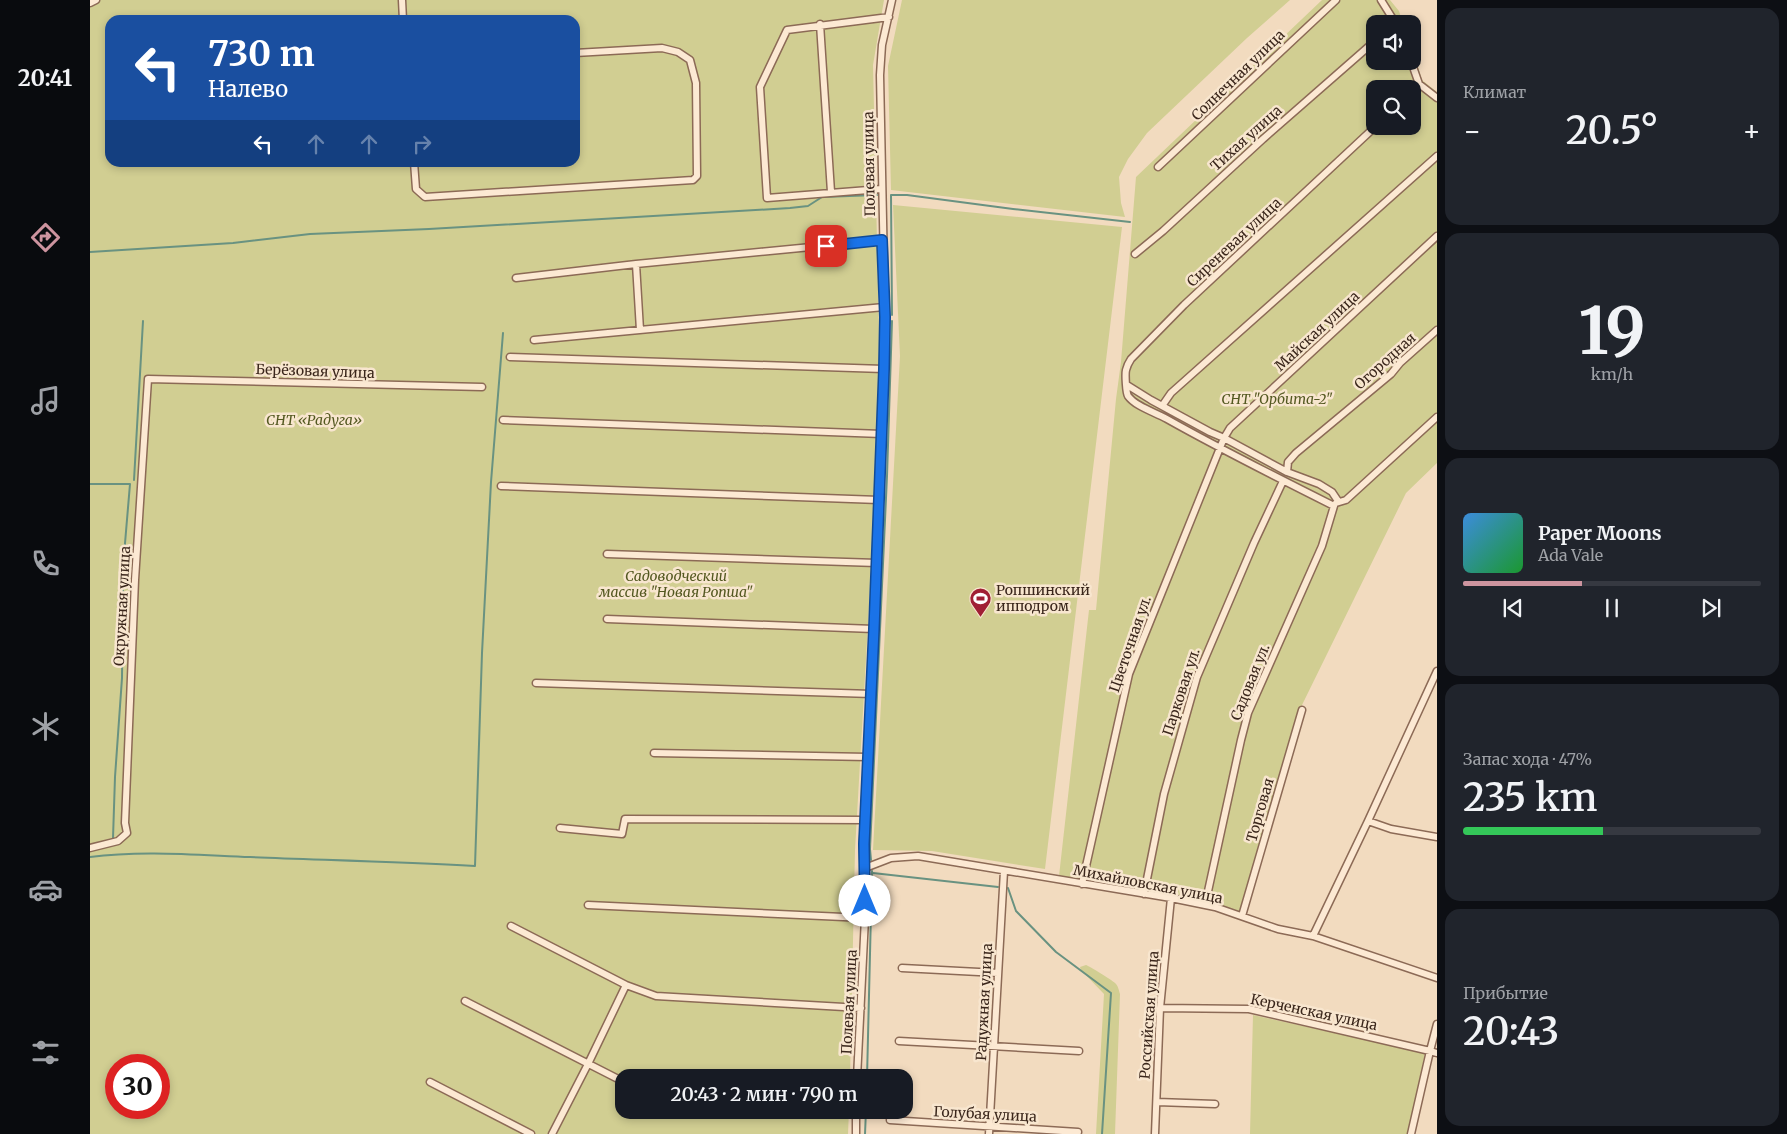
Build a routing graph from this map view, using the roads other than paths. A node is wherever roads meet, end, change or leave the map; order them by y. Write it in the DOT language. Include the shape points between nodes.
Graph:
graph roads {
  1 [pos="96,0"];
  2 [pos="402,0"];
  3 [pos="892,0"];
  4 [pos="1336,0"];
  5 [pos="1381,0"];
  6 [pos="90,3"];
  7 [pos="403,15"];
  8 [pos="1390,15"];
  9 [pos="889,17"];
  10 [pos="820,24"];
  11 [pos="1366,49"];
  12 [pos="580,53"];
  13 [pos="1421,86"];
  14 [pos="1437,98"];
  15 [pos="1366,135"];
  16 [pos="1437,156"];
  17 [pos="414,167"];
  18 [pos="1158,168"];
  19 [pos="881,189"];
  20 [pos="832,192"];
  21 [pos="1437,236"];
  22 [pos="882,240"];
  23 [pos="1134,254"];
  24 [pos="636,264"];
  25 [pos="516,278"];
  26 [pos="884,307"];
  27 [pos="640,330"];
  28 [pos="1437,330"];
  29 [pos="534,340"];
  30 [pos="510,357"];
  31 [pos="884,369"];
  32 [pos="148,379"];
  33 [pos="1127,385"];
  34 [pos="482,387"];
  35 [pos="1162,406"];
  36 [pos="1437,417"];
  37 [pos="503,420"];
  38 [pos="882,434"];
  39 [pos="1224,438"];
  40 [pos="1219,448"];
  41 [pos="1286,472"];
  42 [pos="1283,481"];
  43 [pos="501,486"];
  44 [pos="879,500"];
  45 [pos="1336,504"];
  46 [pos="607,554"];
  47 [pos="877,563"];
  48 [pos="607,619"];
  49 [pos="874,629"];
  50 [pos="1437,670"];
  51 [pos="536,683"];
  52 [pos="872,694"];
  53 [pos="1302,710"];
  54 [pos="654,753"];
  55 [pos="868,757"];
  56 [pos="865,820"];
  57 [pos="1368,821"];
  58 [pos="560,828"];
  59 [pos="1437,837"];
  60 [pos="90,848"];
  61 [pos="865,868"];
  62 [pos="1004,871"];
  63 [pos="1082,884"];
  64 [pos="1144,894"];
  65 [pos="1171,898"];
  66 [pos="1206,905"];
  67 [pos="588,906"];
  68 [pos="1242,916"];
  69 [pos="866,918"];
  70 [pos="511,926"];
  71 [pos="1313,936"];
  72 [pos="902,968"];
  73 [pos="998,973"];
  74 [pos="1437,978"];
  75 [pos="626,985"];
  76 [pos="465,1002"];
  77 [pos="861,1008"];
  78 [pos="1160,1008"];
  79 [pos="1437,1024"];
  80 [pos="899,1041"];
  81 [pos="994,1046"];
  82 [pos="1079,1051"];
  83 [pos="1434,1052"];
  84 [pos="588,1064"];
  85 [pos="858,1069"];
  86 [pos="615,1078"];
  87 [pos="430,1082"];
  88 [pos="1157,1102"];
  89 [pos="1215,1104"];
  90 [pos="856,1119"];
  91 [pos="890,1120"];
  92 [pos="990,1126"];
  93 [pos="1078,1132"];
  94 [pos="531,1134"];
  95 [pos="552,1134"];
  96 [pos="856,1134"];
  97 [pos="989,1134"];
  98 [pos="1155,1134"];
  99 [pos="1411,1134"];
  1 -- 6 [label="street"];
  2 -- 7 [label="street"];
  3 -- 9 [label="street, Полевая улица"];
  4 -- 18 [label="street, Солнечная улица"];
  5 -- 8 [label="street"];
  9 -- 10 [label="street"];
  9 -- 19 [label="street, Полевая улица" via="882,45 880,75"];
  10 -- 20 [label="street"];
  10 -- 20 [label="street" via="787,30 760,87 768,198"];
  11 -- 23 [label="street, Тихая улица"];
  12 -- 17 [label="street" via="662,48 678,52 690,60 696,83 697,176 693,180 425,197 416,189"];
  13 -- 14 [label="street"];
  15 -- 33 [label="street, Сиреневая улица" via="1184,305 1131,359 1126,369"];
  16 -- 35 [label="street" via="1171,393"];
  19 -- 20 [label="street"];
  19 -- 22 [label="street, Полевая улица"];
  21 -- 39 [label="street, Майская улица" via="1230,428"];
  22 -- 24 [label="street"];
  22 -- 26 [label="street, Полевая улица"];
  24 -- 25 [label="street"];
  24 -- 27 [label="street"];
  26 -- 27 [label="street"];
  26 -- 31 [label="street, Полевая улица"];
  27 -- 29 [label="street"];
  28 -- 41 [label="street, Огородная" via="1391,374 1296,453 1288,462"];
  30 -- 31 [label="street"];
  31 -- 38 [label="street, Полевая улица"];
  32 -- 34 [label="street, Берёзовая улица"];
  32 -- 60 [label="street, Окружная улица" via="135,580 127,833 118,841"];
  33 -- 35 [label="street"];
  33 -- 40 [label="street" via="1125,392 1134,402"];
  35 -- 39 [label="street"];
  36 -- 45 [label="street" via="1346,500"];
  37 -- 38 [label="street"];
  38 -- 44 [label="street, Полевая улица"];
  39 -- 40 [label="street, Майская улица"];
  39 -- 41 [label="street"];
  40 -- 42 [label="street"];
  40 -- 63 [label="street, Цветочная ул." via="1129,674"];
  41 -- 45 [label="street" via="1332,492"];
  42 -- 45 [label="street"];
  42 -- 64 [label="street, Парковая ул." via="1196,676 1164,794"];
  43 -- 44 [label="street"];
  44 -- 47 [label="street, Полевая улица"];
  45 -- 66 [label="street, Садовая ул." via="1322,546 1248,713"];
  46 -- 47 [label="street"];
  47 -- 49 [label="street, Полевая улица"];
  48 -- 49 [label="street"];
  49 -- 52 [label="street, Полевая улица"];
  50 -- 57 [label="street"];
  51 -- 52 [label="street"];
  52 -- 55 [label="street, Полевая улица"];
  53 -- 68 [label="street, Торговая"];
  54 -- 55 [label="street"];
  55 -- 56 [label="street, Полевая улица"];
  56 -- 58 [label="street" via="625,819 622,834"];
  56 -- 61 [label="street, Полевая улица"];
  57 -- 59 [label="street" via="1391,829"];
  57 -- 71 [label="street"];
  61 -- 62 [label="street, Михайловская улица" via="891,858 918,856"];
  61 -- 69 [label="street, Полевая улица"];
  62 -- 63 [label="street, Михайловская улица"];
  62 -- 73 [label="street, Радужная улица"];
  63 -- 64 [label="street, Михайловская улица"];
  64 -- 65 [label="street, Михайловская улица"];
  65 -- 66 [label="street, Михайловская улица"];
  65 -- 78 [label="street, Российская улица"];
  66 -- 68 [label="street, Михайловская улица"];
  67 -- 69 [label="street"];
  68 -- 71 [label="street, Михайловская улица" via="1278,929"];
  69 -- 77 [label="street, Полевая улица"];
  70 -- 75 [label="street"];
  71 -- 74 [label="street, Михайловская улица"];
  72 -- 73 [label="street"];
  73 -- 81 [label="street, Радужная улица"];
  75 -- 77 [label="street" via="656,996 675,998"];
  75 -- 84 [label="street"];
  76 -- 84 [label="street"];
  77 -- 85 [label="street, Полевая улица"];
  78 -- 83 [label="street, Керченская улица" via="1249,1009"];
  78 -- 88 [label="street, Российская улица"];
  79 -- 83 [label="street"];
  80 -- 81 [label="street"];
  81 -- 82 [label="street"];
  81 -- 92 [label="street, Радужная улица"];
  83 -- 99 [label="street"];
  84 -- 86 [label="street"];
  84 -- 95 [label="street"];
  87 -- 94 [label="street"];
  88 -- 89 [label="street"];
  88 -- 98 [label="street, Российская улица"];
  90 -- 96 [label="street"];
  91 -- 92 [label="street, Голубая улица"];
  92 -- 93 [label="street, Голубая улица"];
  92 -- 97 [label="street, Радужная улица"];
}
